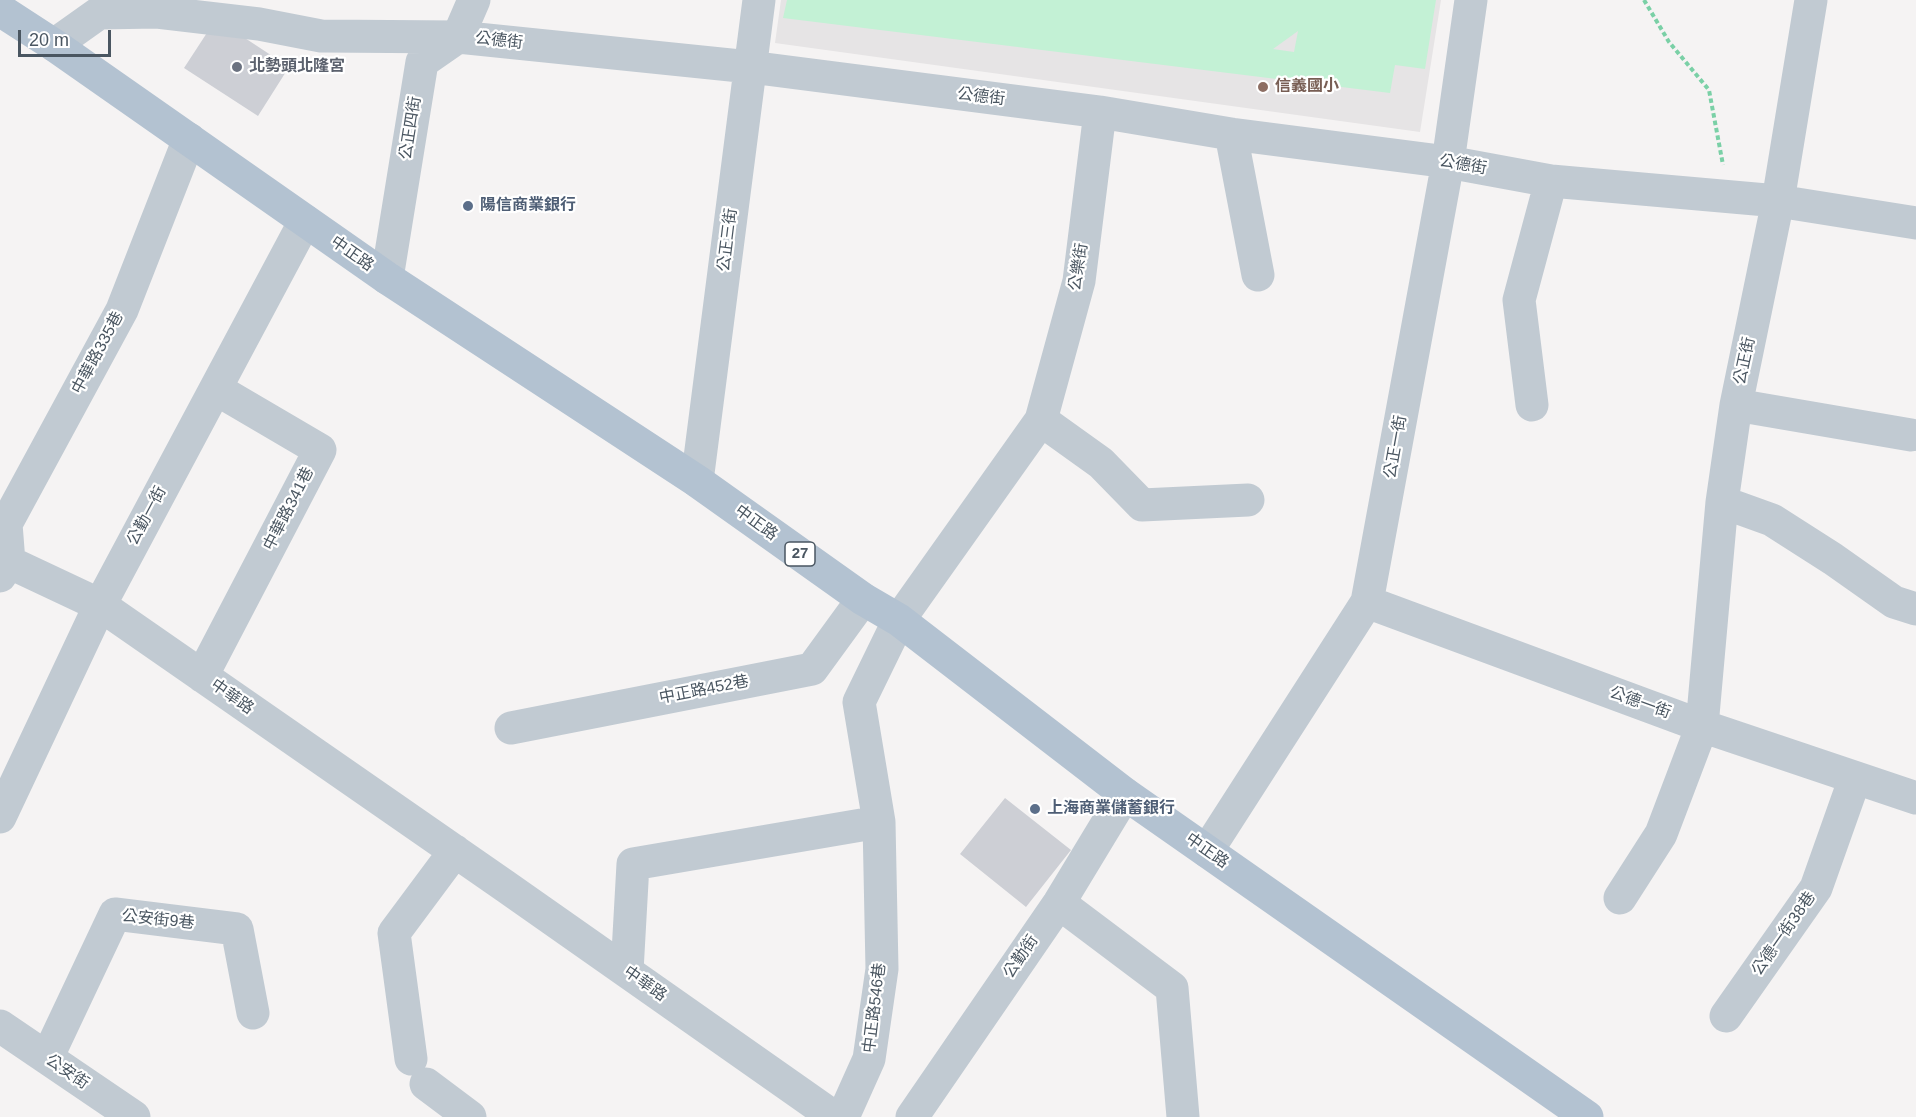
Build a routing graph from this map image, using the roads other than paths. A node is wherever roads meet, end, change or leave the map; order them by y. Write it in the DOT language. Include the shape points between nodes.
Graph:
graph roads {
  1 [pos="474,0"];
  2 [pos="759,0"];
  3 [pos="1471,0"];
  4 [pos="1811,0"];
  5 [pos="143,6"];
  6 [pos="0,10"];
  7 [pos="260,12"];
  8 [pos="458,37"];
  9 [pos="54,45"];
  10 [pos="750,67"];
  11 [pos="1100,112"];
  12 [pos="1231,134"];
  13 [pos="189,139"];
  14 [pos="1448,162"];
  15 [pos="1551,181"];
  16 [pos="1778,201"];
  17 [pos="305,221"];
  18 [pos="1916,223"];
  19 [pos="1258,275"];
  20 [pos="387,278"];
  21 [pos="216,389"];
  22 [pos="1532,405"];
  23 [pos="1736,405"];
  24 [pos="1041,420"];
  25 [pos="1911,435"];
  26 [pos="697,481"];
  27 [pos="1248,500"];
  28 [pos="1722,502"];
  29 [pos="3,565"];
  30 [pos="863,599"];
  31 [pos="1367,602"];
  32 [pos="100,605"];
  33 [pos="1916,609"];
  34 [pos="899,620"];
  35 [pos="202,676"];
  36 [pos="1702,726"];
  37 [pos="511,728"];
  38 [pos="1855,778"];
  39 [pos="1125,794"];
  40 [pos="1916,798"];
  41 [pos="0,817"];
  42 [pos="879,822"];
  43 [pos="455,851"];
  44 [pos="1207,851"];
  45 [pos="1620,898"];
  46 [pos="1059,903"];
  47 [pos="627,971"];
  48 [pos="253,1013"];
  49 [pos="1726,1016"];
  50 [pos="0,1026"];
  51 [pos="47,1058"];
  52 [pos="134,1117"];
  53 [pos="470,1117"];
  54 [pos="834,1117"];
  55 [pos="843,1117"];
  56 [pos="912,1117"];
  57 [pos="1183,1117"];
  58 [pos="1587,1117"];
  1 -- 8 [label="street"];
  2 -- 10 [label="street, 公正三街"];
  3 -- 14 [label="street, 公正一街"];
  4 -- 16 [label="street, 公正街"];
  5 -- 7 [label="street, 公德街" via="157,12"];
  5 -- 9 [label="street, 公德街" via="99,13"];
  6 -- 9 [label="main road, 中正路 / 27"];
  7 -- 8 [label="street, 公德街" via="321,36"];
  8 -- 10 [label="street, 公德街"];
  8 -- 20 [label="street, 公正四街" via="422,62"];
  9 -- 13 [label="main road, 中正路 / 27"];
  10 -- 11 [label="street, 公德街"];
  10 -- 26 [label="street, 公正三街"];
  11 -- 12 [label="street, 公德街"];
  11 -- 24 [label="street, 公樂街" via="1079,280"];
  12 -- 14 [label="street, 公德街"];
  12 -- 19 [label="street"];
  13 -- 17 [label="main road, 中正路 / 27"];
  13 -- 29 [label="street, 中華路335巷" via="122,310 6,524"];
  14 -- 15 [label="street, 公德街"];
  14 -- 31 [label="street, 公正一街"];
  15 -- 16 [label="street, 公德街"];
  15 -- 22 [label="street" via="1519,300"];
  16 -- 18 [label="street, 公德街"];
  16 -- 23 [label="street, 公正街"];
  17 -- 20 [label="main road, 中正路 / 27"];
  17 -- 21 [label="street, 公勤一街"];
  20 -- 26 [label="main road, 中正路 / 27"];
  21 -- 32 [label="street, 公勤一街"];
  21 -- 35 [label="street, 中華路341巷" via="320,450"];
  23 -- 25 [label="street"];
  23 -- 28 [label="street, 公正街"];
  24 -- 27 [label="street" via="1101,463 1142,505"];
  24 -- 34 [label="street, 公樂街"];
  26 -- 30 [label="main road, 中正路 / 27"];
  28 -- 33 [label="street" via="1772,520 1894,602"];
  28 -- 36 [label="street, 公正街"];
  29 -- 32 [label="street, 中華路"];
  30 -- 34 [label="main road, 中正路 / 27"];
  30 -- 37 [label="street, 中正路452巷" via="812,669"];
  31 -- 36 [label="street, 公德一街"];
  31 -- 44 [label="street, 公正一街"];
  32 -- 35 [label="street, 中華路"];
  32 -- 41 [label="street, 公勤一街"];
  34 -- 39 [label="main road, 中正路 / 27"];
  34 -- 42 [label="street, 中正路546巷" via="859,702"];
  35 -- 43 [label="street, 中華路"];
  36 -- 38 [label="street, 公德一街"];
  36 -- 45 [label="street, 公正街" via="1661,834"];
  38 -- 40 [label="street, 公德一街"];
  38 -- 49 [label="street, 公德一街38巷" via="1816,888"];
  39 -- 44 [label="main road, 中正路 / 27"];
  39 -- 46 [label="street, 公勤街"];
  42 -- 47 [label="street" via="633,864"];
  42 -- 55 [label="street, 中正路546巷" via="882,969 869,1059"];
  43 -- 47 [label="street, 中華路"];
  43 -- 53 [label="street" via="394,933 419,1071"];
  44 -- 58 [label="main road, 中正路 / 27"];
  46 -- 56 [label="street, 公勤街"];
  46 -- 57 [label="street" via="1172,988"];
  47 -- 54 [label="street, 中華路"];
  48 -- 51 [label="street, 公安街9巷" via="237,929 115,914"];
  50 -- 51 [label="street, 公安街"];
  51 -- 52 [label="street, 公安街"];
}
